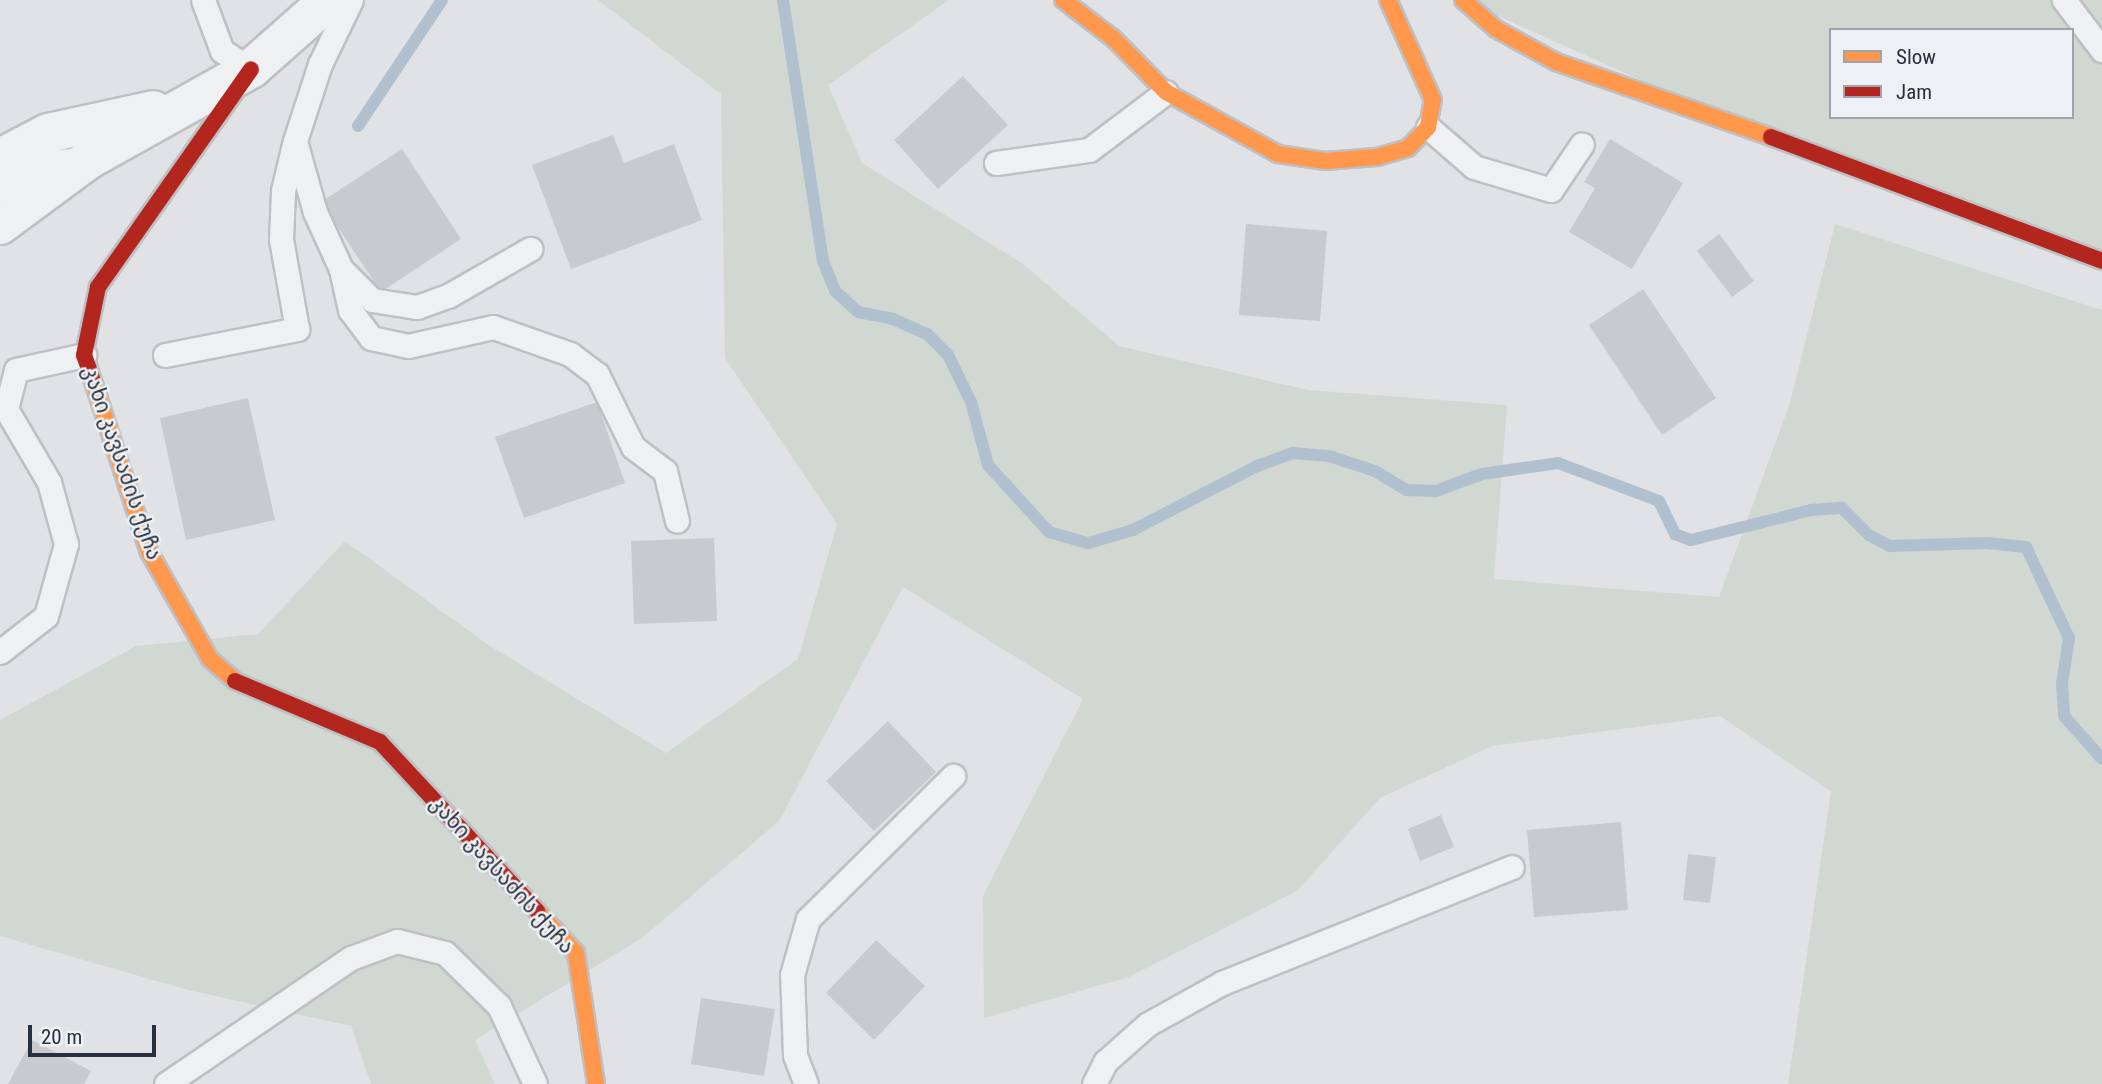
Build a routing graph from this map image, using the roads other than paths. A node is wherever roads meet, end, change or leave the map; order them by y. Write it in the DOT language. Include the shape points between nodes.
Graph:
graph roads {
  1 [pos="203,0"];
  2 [pos="329,0"];
  3 [pos="351,0"];
  4 [pos="1063,0"];
  5 [pos="1388,0"];
  6 [pos="1462,0"];
  7 [pos="2064,0"];
  8 [pos="2102,50"];
  9 [pos="251,69"];
  10 [pos="1166,92"];
  11 [pos="201,100"];
  12 [pos="1429,127"];
  13 [pos="295,141"];
  14 [pos="1582,145"];
  15 [pos="0,158"];
  16 [pos="88,160"];
  17 [pos="996,163"];
  18 [pos="0,189"];
  19 [pos="0,225"];
  20 [pos="530,249"];
  21 [pos="2102,261"];
  22 [pos="341,269"];
  23 [pos="84,355"];
  24 [pos="164,355"];
  25 [pos="677,521"];
  26 [pos="0,652"];
  27 [pos="953,776"];
  28 [pos="1512,867"];
  29 [pos="166,1084"];
  30 [pos="535,1084"];
  31 [pos="596,1084"];
  32 [pos="806,1084"];
  33 [pos="1094,1084"];
  1 -- 9 [label="lane" via="222,51"];
  2 -- 9 [label="street, კახი კავსაძის ქუჩა"];
  3 -- 13 [label="lane" via="320,64"];
  4 -- 10 [label="street" via="1114,38"];
  5 -- 12 [label="street" via="1433,100"];
  6 -- 21 [label="street" via="1496,29 1556,62 1867,170"];
  7 -- 8 [label="lane"];
  9 -- 11 [label="street, კახი კავსაძის ქუჩა"];
  9 -- 23 [label="street, კახი კავსაძის ქუჩა" via="98,286"];
  10 -- 12 [label="street" via="1278,154 1325,161 1377,157 1408,148"];
  10 -- 17 [label="lane" via="1089,150"];
  11 -- 15 [label="street, კახი კავსაძის ქუჩა" via="48,133"];
  11 -- 16 [label="street, კახი კავსაძის ქუჩა"];
  12 -- 14 [label="lane" via="1474,167 1551,190"];
  13 -- 22 [label="lane" via="315,212"];
  13 -- 24 [label="lane" via="283,191 281,239 297,329"];
  16 -- 18 [label="lane" via="51,161"];
  16 -- 19 [label="street, კახი კავსაძის ქუჩა"];
  20 -- 22 [label="lane" via="448,296 417,307 372,300"];
  22 -- 25 [label="lane" via="350,310 371,338 408,346 493,327 570,354 597,374 633,447 665,471"];
  23 -- 26 [label="lane" via="16,370 6,409 49,482 66,544 46,616"];
  23 -- 31 [label="street, კახი კავსაძის ქუჩა" via="149,552 210,659 239,684 380,742 576,953"];
  27 -- 32 [label="lane" via="808,919 792,975 795,1055"];
  28 -- 33 [label="lane" via="1222,983 1148,1024 1105,1062"];
  29 -- 30 [label="lane" via="351,958 397,941 445,953 499,1006"];
}
